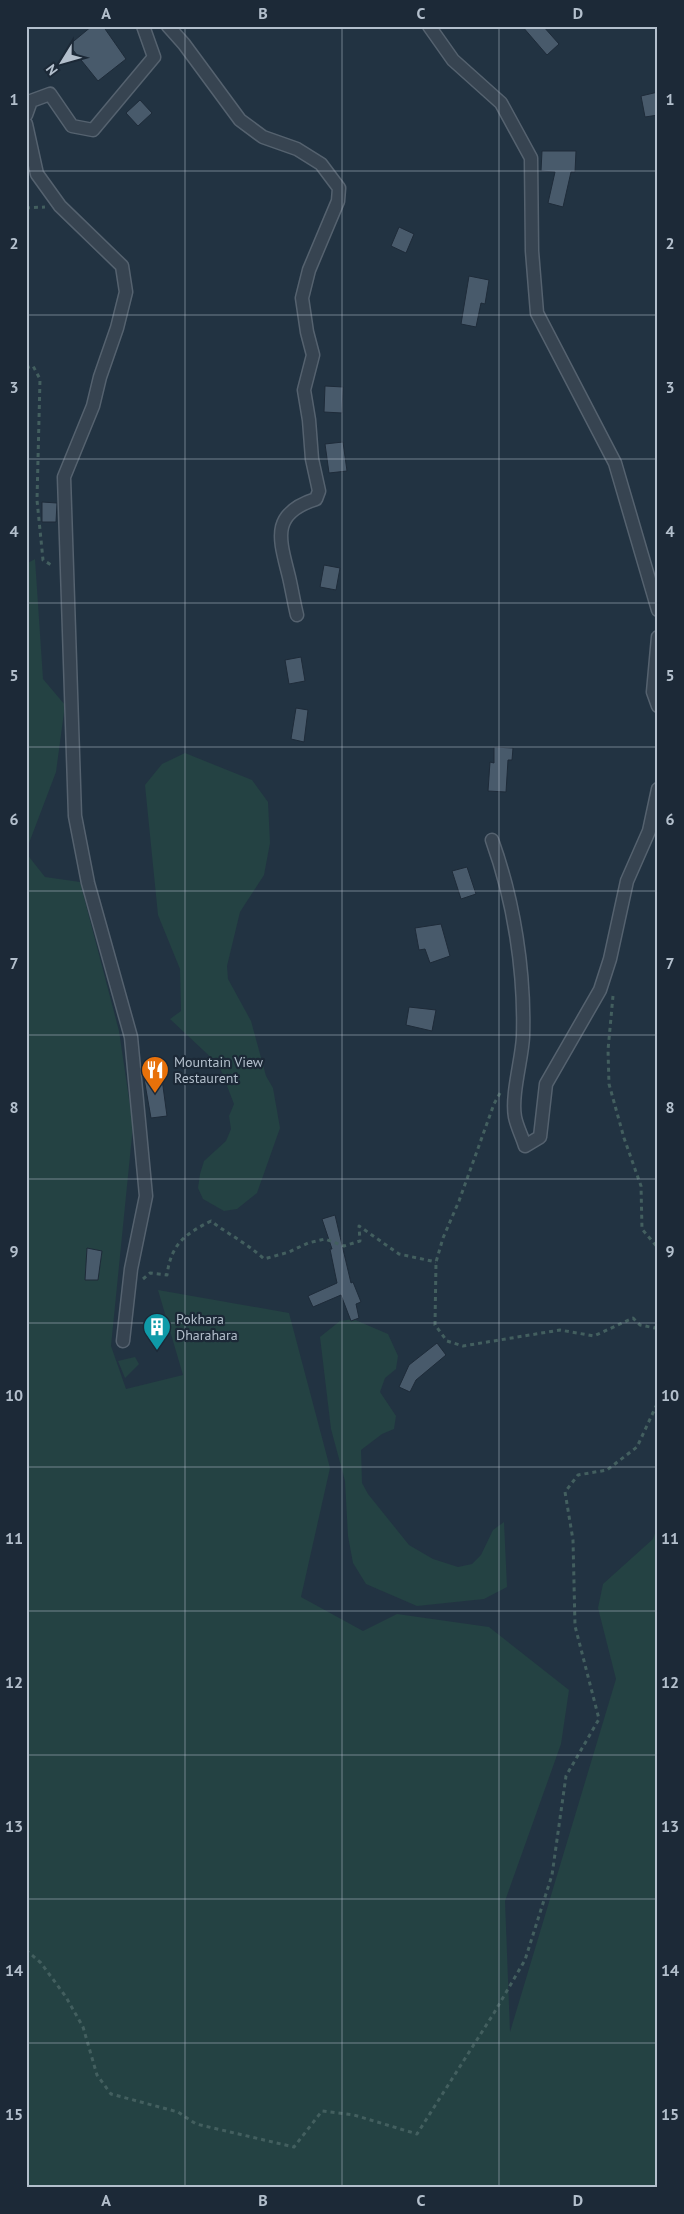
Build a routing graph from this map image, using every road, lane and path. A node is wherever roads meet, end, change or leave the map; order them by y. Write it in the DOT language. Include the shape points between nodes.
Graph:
graph roads {
  1 [pos="143,26"];
  2 [pos="168,26"];
  3 [pos="429,26"];
  4 [pos="26,115"];
  5 [pos="26,124"];
  6 [pos="26,368"];
  7 [pos="68,576"];
  8 [pos="658,610"];
  9 [pos="297,615"];
  10 [pos="658,637"];
  11 [pos="658,706"];
  12 [pos="658,789"];
  13 [pos="492,840"];
  14 [pos="614,991"];
  15 [pos="502,1090"];
  16 [pos="658,1248"];
  17 [pos="436,1262"];
  18 [pos="129,1287"];
  19 [pos="658,1324"];
  20 [pos="123,1341"];
  21 [pos="658,1402"];
  22 [pos="26,1950"];
  1 -- 4 [label="street" via="154,57 93,130 72,126 50,94 31,101"];
  2 -- 9 [label="street" via="240,120 263,137 297,149 321,164 339,188 338,201 309,270 302,298 313,355 304,390 319,491 316,499 294,508 286,517 281,533 282,555"];
  3 -- 8 [label="street" via="453,60 501,103 531,158 532,251 537,313 614,462"];
  5 -- 7 [label="street" via="37,174 60,206 122,266 126,292 93,406 64,477"];
  6 -- 7 [label="path" via="33,366 40,379 37,500 43,560"];
  7 -- 18 [label="street" via="75,816 88,884 131,1037 146,1196"];
  10 -- 11 [label="street" via="653,692"];
  12 -- 13 [label="street" via="649,831 627,881 600,990 546,1084 540,1136 525,1146 515,1116 523,1037 520,977 512,908"];
  14 -- 16 [label="path" via="608,1050 609,1084 641,1186 642,1228"];
  15 -- 17 [label="path"];
  17 -- 18 [label="path" via="399,1254 359,1226 360,1241 344,1246 325,1239 264,1259 248,1244 211,1221 190,1232 177,1244 166,1275 150,1273"];
  17 -- 19 [label="path" via="435,1326 447,1341 463,1346 560,1330 594,1336 633,1318 640,1325 655,1328"];
  18 -- 20 [label="street"];
  21 -- 22 [label="path" via="637,1447 607,1470 578,1475 565,1492 573,1540 575,1626 600,1719 566,1776 552,1874 525,1960 417,2134 354,2115 322,2111 294,2146 196,2124 178,2112 111,2094 97,2075 83,2028 66,1997 41,1963"];
}
